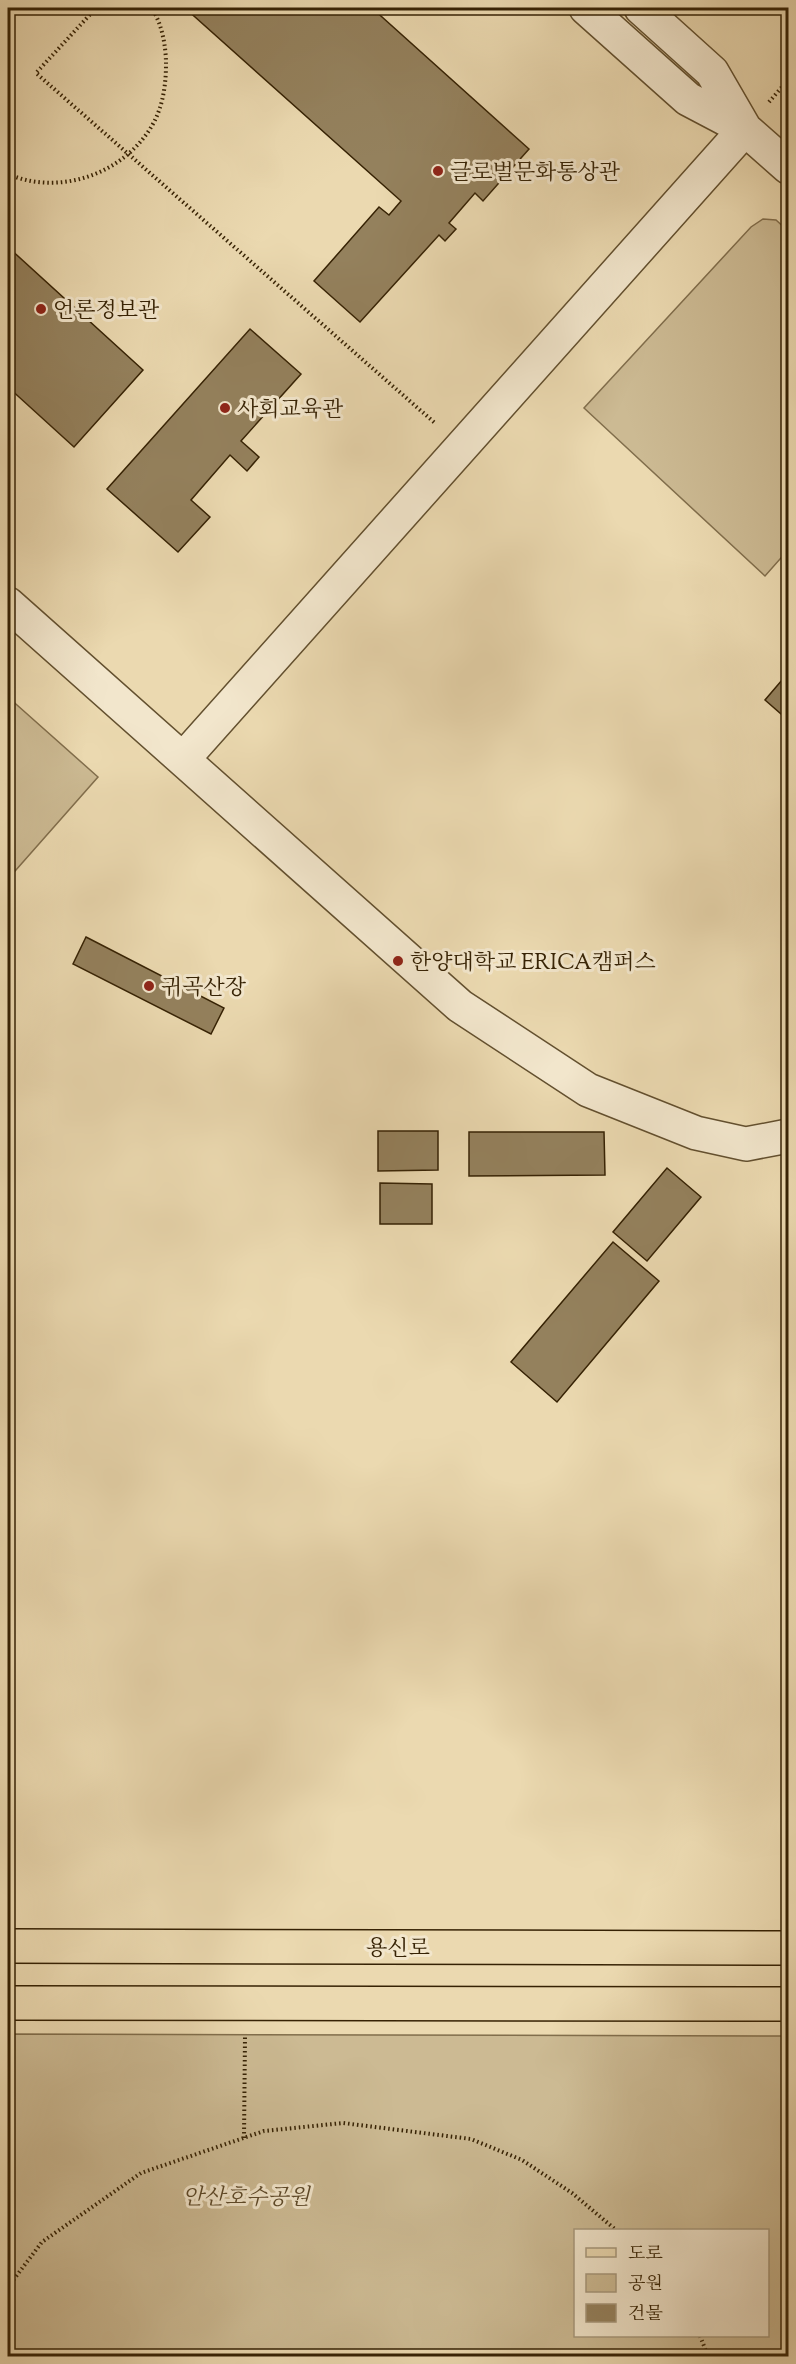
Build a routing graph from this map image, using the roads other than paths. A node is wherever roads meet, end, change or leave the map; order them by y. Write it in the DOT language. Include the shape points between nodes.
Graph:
graph roads {
  1 [pos="586,8"];
  2 [pos="641,8"];
  3 [pos="745,129"];
  4 [pos="789,167"];
  5 [pos="8,604"];
  6 [pos="183,758"];
  7 [pos="789,1136"];
  8 [pos="8,1946"];
  9 [pos="789,1948"];
  10 [pos="8,2003"];
  11 [pos="789,2004"];
  1 -- 3 [label="lane" via="688,99"];
  2 -- 3 [label="lane" via="712,72"];
  3 -- 4 [label="lane"];
  3 -- 6 [label="lane"];
  5 -- 6 [label="lane"];
  6 -- 7 [label="lane" via="460,1006 588,1090 696,1133 746,1144"];
  8 -- 9 [label="main road, 용신로"];
  10 -- 11 [label="main road"];
}
